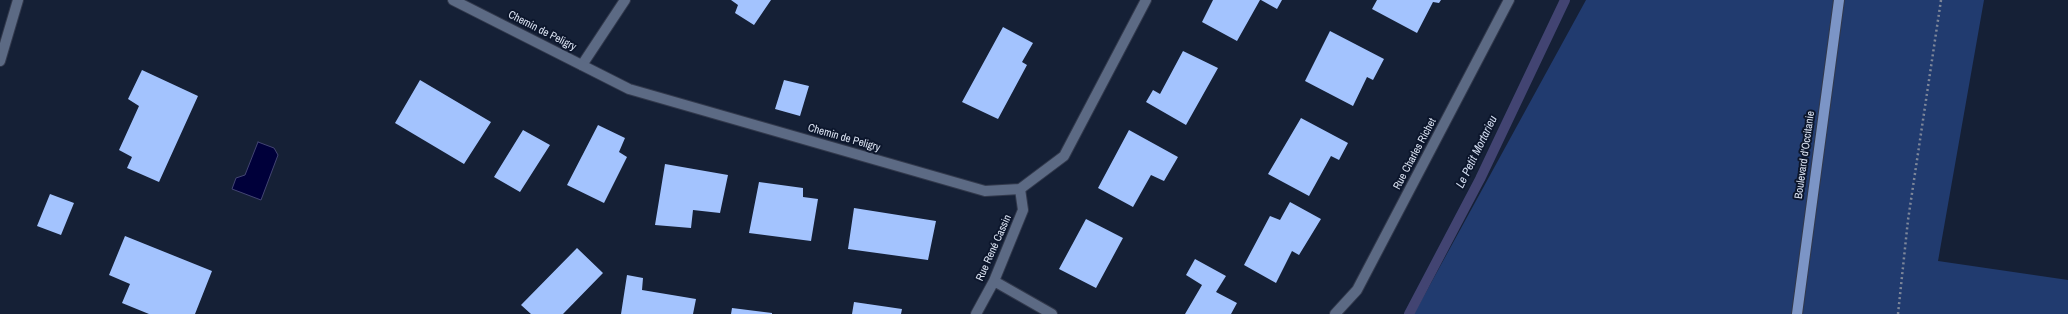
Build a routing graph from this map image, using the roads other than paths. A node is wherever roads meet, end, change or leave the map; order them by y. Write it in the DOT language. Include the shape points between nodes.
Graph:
graph roads {
  1 [pos="18,0"];
  2 [pos="454,0"];
  3 [pos="625,0"];
  4 [pos="1146,0"];
  5 [pos="1510,0"];
  6 [pos="1839,0"];
  7 [pos="0,61"];
  8 [pos="582,65"];
  9 [pos="1020,190"];
  10 [pos="994,281"];
  11 [pos="976,314"];
  12 [pos="1052,314"];
  13 [pos="1335,314"];
  14 [pos="1797,314"];
  1 -- 7 [label="street"];
  2 -- 8 [label="street, Chemin de Peligry"];
  3 -- 8 [label="street"];
  4 -- 9 [label="street" via="1064,156"];
  5 -- 13 [label="street, Rue Charles Richet" via="1357,290"];
  6 -- 14 [label="main road, Boulevard d'Occitanie"];
  8 -- 9 [label="street, Chemin de Peligry" via="629,89 985,191"];
  9 -- 10 [label="street, Rue René Cassin" via="1024,210"];
  10 -- 11 [label="street, Rue René Cassin"];
  10 -- 12 [label="street"];
}
